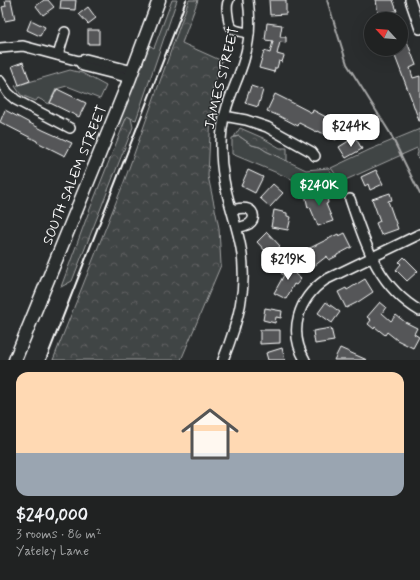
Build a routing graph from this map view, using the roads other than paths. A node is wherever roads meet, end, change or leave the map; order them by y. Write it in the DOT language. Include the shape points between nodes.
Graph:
graph roads {
  1 [pos="159,0"];
  2 [pos="229,0"];
  3 [pos="248,0"];
  4 [pos="410,0"];
  5 [pos="420,29"];
  6 [pos="65,32"];
  7 [pos="250,32"];
  8 [pos="0,48"];
  9 [pos="58,55"];
  10 [pos="131,74"];
  11 [pos="0,81"];
  12 [pos="224,116"];
  13 [pos="70,128"];
  14 [pos="315,156"];
  15 [pos="350,199"];
  16 [pos="232,210"];
  17 [pos="236,228"];
  18 [pos="420,234"];
  19 [pos="372,258"];
  20 [pos="420,311"];
  21 [pos="15,360"];
  22 [pos="223,360"];
  23 [pos="305,360"];
  1 -- 10 [label="main road, SOUTH SALEM STREET"];
  2 -- 7 [label="street" via="227,6 230,26 236,30"];
  3 -- 7 [label="street, JAMES STREET"];
  4 -- 5 [label="street"];
  6 -- 9 [label="street"];
  7 -- 12 [label="street, JAMES STREET" via="244,61"];
  8 -- 9 [label="street" via="23,46"];
  9 -- 10 [label="street" via="78,61 83,66"];
  10 -- 21 [label="main road, SOUTH SALEM STREET"];
  11 -- 13 [label="street" via="16,100"];
  12 -- 14 [label="street" via="267,127"];
  12 -- 16 [label="street, JAMES STREET" via="221,141 222,168"];
  15 -- 19 [label="street"];
  16 -- 17 [label="street, JAMES STREET"];
  16 -- 17 [label="street" via="247,209 254,215 248,225"];
  17 -- 22 [label="street, JAMES STREET" via="241,250 243,291 236,327"];
  18 -- 19 [label="street"];
  19 -- 20 [label="street" via="392,288"];
  19 -- 23 [label="street" via="325,280 307,297 296,324 300,351"];
}
